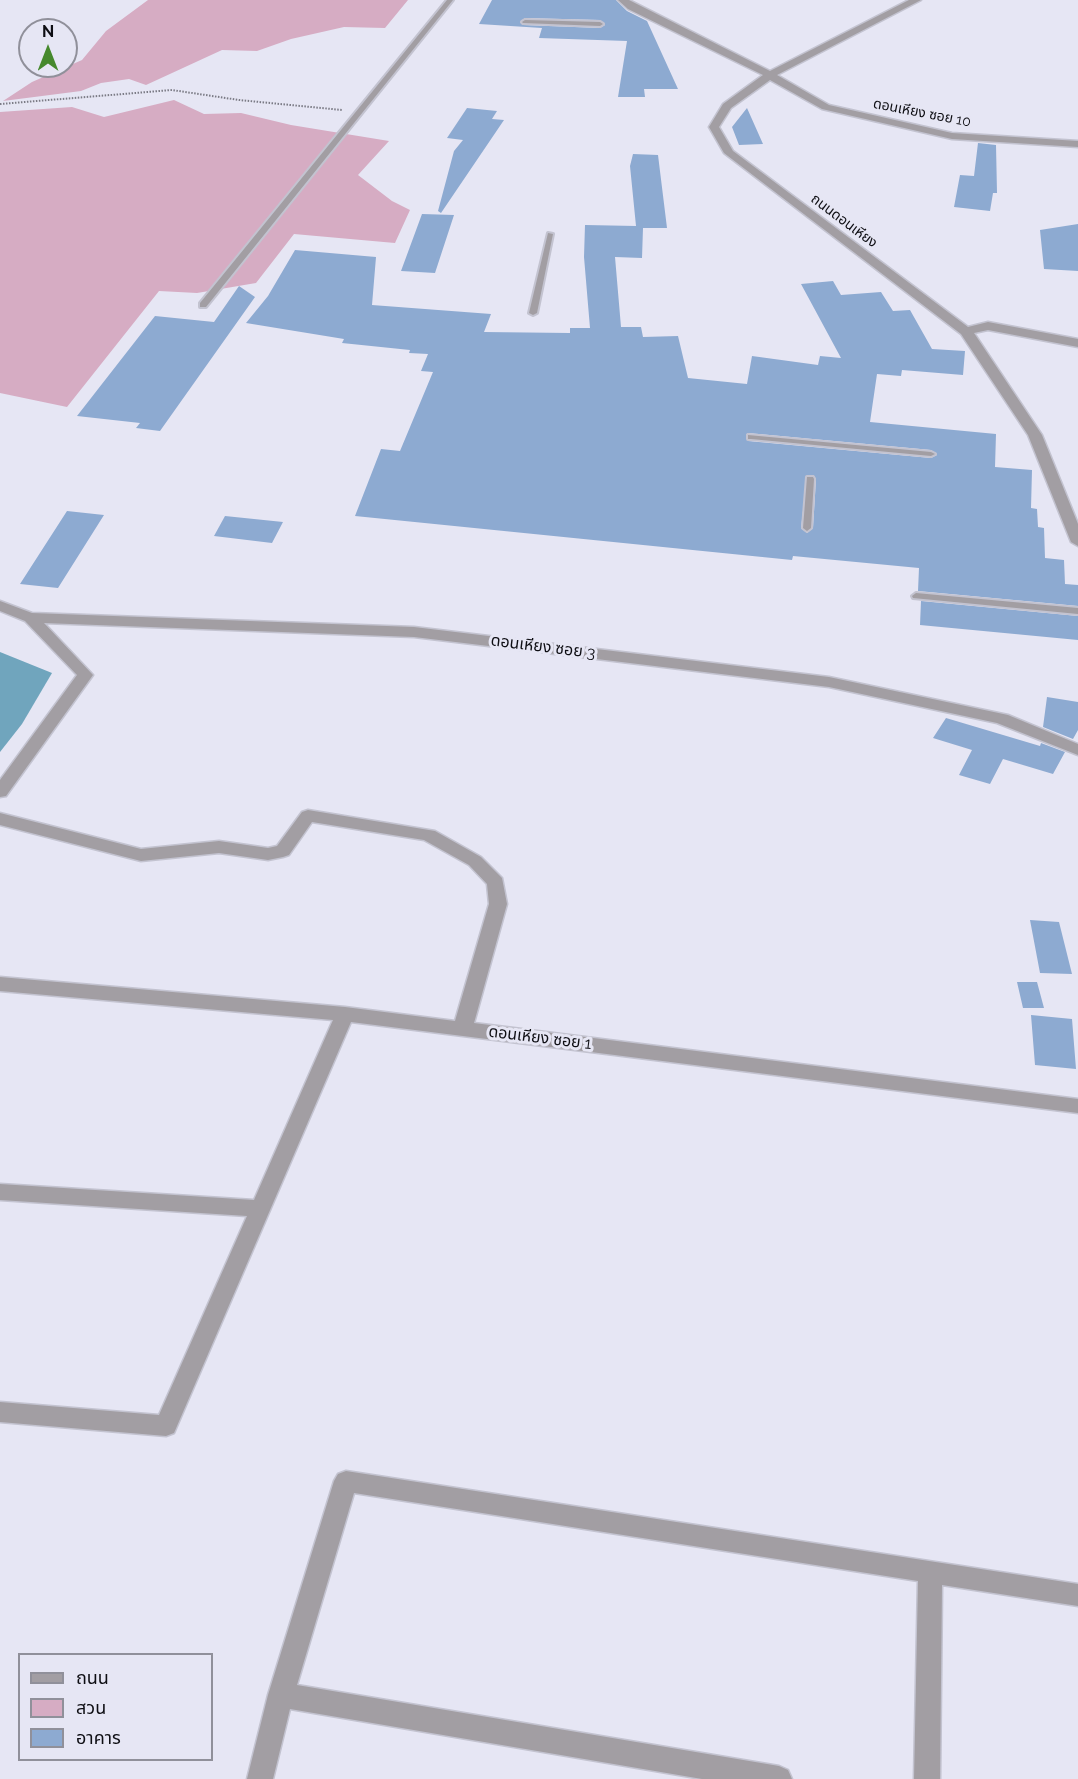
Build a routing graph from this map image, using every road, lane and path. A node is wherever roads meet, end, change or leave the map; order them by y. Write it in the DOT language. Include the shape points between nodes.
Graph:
graph roads {
  1 [pos="450,0"];
  2 [pos="623,0"];
  3 [pos="916,0"];
  4 [pos="525,22"];
  5 [pos="600,24"];
  6 [pos="771,75"];
  7 [pos="0,104"];
  8 [pos="357,112"];
  9 [pos="1078,144"];
  10 [pos="550,234"];
  11 [pos="203,305"];
  12 [pos="533,312"];
  13 [pos="966,331"];
  14 [pos="1078,343"];
  15 [pos="751,436"];
  16 [pos="931,454"];
  17 [pos="810,479"];
  18 [pos="807,528"];
  19 [pos="1078,543"];
  20 [pos="916,596"];
  21 [pos="0,606"];
  22 [pos="1078,611"];
  23 [pos="30,618"];
  24 [pos="1078,750"];
  25 [pos="0,792"];
  26 [pos="0,819"];
  27 [pos="0,984"];
  28 [pos="345,1014"];
  29 [pos="463,1028"];
  30 [pos="1078,1106"];
  31 [pos="0,1192"];
  32 [pos="260,1209"];
  33 [pos="0,1412"];
  34 [pos="930,1572"];
  35 [pos="1078,1595"];
  36 [pos="281,1695"];
  37 [pos="260,1779"];
  38 [pos="779,1779"];
  39 [pos="927,1779"];
  1 -- 8 [label="lane"];
  2 -- 6 [label="street, ดอนเหียง ซอย 10"];
  3 -- 6 [label="street, ถนนดอนเหียง"];
  4 -- 5 [label="lane"];
  6 -- 9 [label="street, ดอนเหียง ซอย 10" via="826,107 898,126 952,136"];
  6 -- 13 [label="street, ถนนดอนเหียง" via="728,106 714,127 729,153"];
  7 -- 8 [label="path" via="172,90"];
  8 -- 11 [label="lane"];
  10 -- 12 [label="lane"];
  13 -- 14 [label="street" via="988,326"];
  13 -- 19 [label="street, ถนนดอนเหียง" via="1035,435"];
  15 -- 16 [label="lane"];
  17 -- 18 [label="lane"];
  20 -- 22 [label="lane"];
  21 -- 23 [label="street, ดอนเหียง ซอย 3"];
  23 -- 24 [label="street, ดอนเหียง ซอย 3" via="414,632 829,682 1002,719"];
  23 -- 25 [label="street" via="85,675"];
  26 -- 29 [label="street" via="141,855 219,847 268,854 283,852 308,816 429,835 475,861 496,882 498,904"];
  27 -- 28 [label="street, ดอนเหียง ซอย 1"];
  28 -- 29 [label="street, ดอนเหียง ซอย 1"];
  28 -- 32 [label="street"];
  29 -- 30 [label="street, ดอนเหียง ซอย 1"];
  31 -- 32 [label="street"];
  32 -- 33 [label="street" via="166,1426"];
  34 -- 35 [label="street"];
  34 -- 36 [label="street" via="346,1481"];
  34 -- 39 [label="street"];
  36 -- 37 [label="street"];
  36 -- 38 [label="street"];
}
